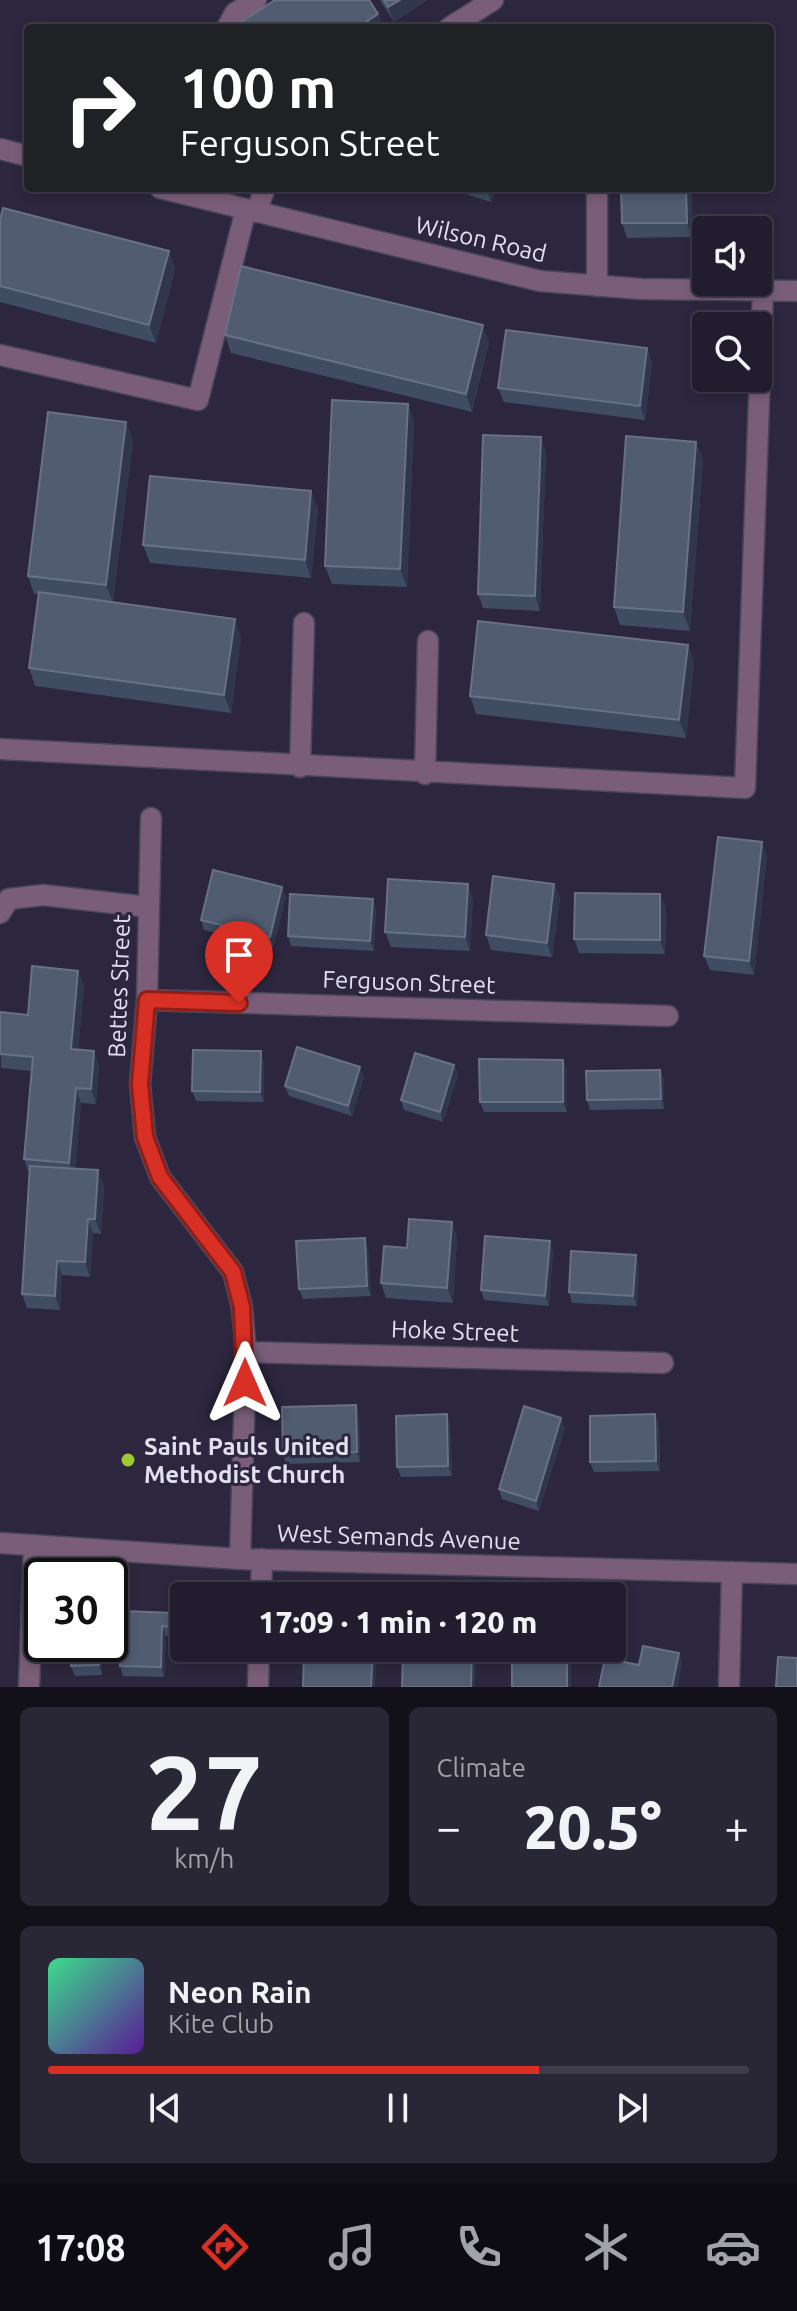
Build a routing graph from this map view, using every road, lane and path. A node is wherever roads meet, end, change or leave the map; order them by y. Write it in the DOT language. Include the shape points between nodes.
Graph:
graph roads {
  1 [pos="256,0"];
  2 [pos="493,0"];
  3 [pos="229,24"];
  4 [pos="455,24"];
  5 [pos="0,149"];
  6 [pos="24,155"];
  7 [pos="177,192"];
  8 [pos="262,192"];
  9 [pos="597,192"];
  10 [pos="251,210"];
  11 [pos="597,286"];
  12 [pos="692,288"];
  13 [pos="772,290"];
  14 [pos="797,291"];
  15 [pos="763,296"];
  16 [pos="0,355"];
  17 [pos="304,623"];
  18 [pos="428,641"];
  19 [pos="0,749"];
  20 [pos="300,767"];
  21 [pos="425,774"];
  22 [pos="151,818"];
  23 [pos="148,907"];
  24 [pos="0,913"];
  25 [pos="147,1000"];
  26 [pos="668,1016"];
  27 [pos="246,1352"];
  28 [pos="663,1363"];
  29 [pos="0,1543"];
  30 [pos="34,1545"];
  31 [pos="240,1559"];
  32 [pos="262,1559"];
  33 [pos="732,1572"];
  34 [pos="797,1574"];
  35 [pos="261,1582"];
  36 [pos="259,1662"];
  37 [pos="29,1687"];
  38 [pos="258,1687"];
  39 [pos="729,1687"];
  1 -- 3 [label="street" via="235,13"];
  2 -- 4 [label="street"];
  5 -- 6 [label="street"];
  7 -- 10 [label="street, Wilson Road"];
  8 -- 10 [label="street"];
  9 -- 11 [label="street"];
  10 -- 11 [label="street, Wilson Road" via="540,281"];
  10 -- 16 [label="street" via="198,400"];
  11 -- 12 [label="street, Wilson Road"];
  13 -- 14 [label="street, Wilson Road"];
  15 -- 21 [label="street" via="745,788"];
  17 -- 20 [label="street"];
  18 -- 21 [label="street"];
  19 -- 20 [label="street"];
  20 -- 21 [label="street"];
  22 -- 23 [label="street, Bettes Street"];
  23 -- 24 [label="street" via="43,895 9,899"];
  23 -- 25 [label="street, Bettes Street"];
  25 -- 26 [label="street, Ferguson Street"];
  25 -- 27 [label="street, Bettes Street" via="140,1084 145,1137 160,1177 233,1272"];
  27 -- 28 [label="street, Hoke Street"];
  27 -- 31 [label="street, Bettes Street"];
  29 -- 30 [label="street, West Semands Avenue"];
  30 -- 31 [label="street, West Semands Avenue"];
  30 -- 37 [label="street"];
  31 -- 32 [label="street, West Semands Avenue"];
  32 -- 33 [label="street, West Semands Avenue"];
  32 -- 35 [label="street"];
  33 -- 34 [label="street, West Semands Avenue"];
  33 -- 39 [label="street"];
  36 -- 38 [label="street"];
}
